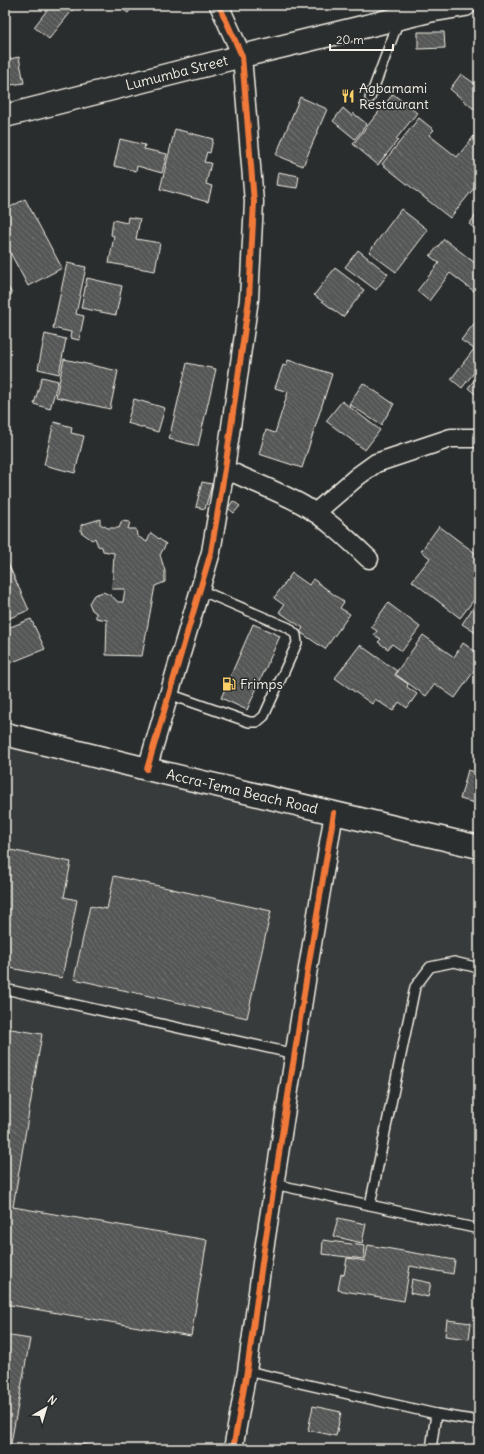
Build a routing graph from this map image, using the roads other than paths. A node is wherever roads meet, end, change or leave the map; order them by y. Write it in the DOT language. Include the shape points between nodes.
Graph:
graph roads {
  1 [pos="219,5"];
  2 [pos="465,5"];
  3 [pos="399,18"];
  4 [pos="242,56"];
  5 [pos="370,98"];
  6 [pos="5,116"];
  7 [pos="479,438"];
  8 [pos="225,469"];
  9 [pos="315,513"];
  10 [pos="370,559"];
  11 [pos="200,590"];
  12 [pos="169,694"];
  13 [pos="5,734"];
  14 [pos="147,769"];
  15 [pos="334,813"];
  16 [pos="479,847"];
  17 [pos="479,968"];
  18 [pos="5,990"];
  19 [pos="295,1054"];
  20 [pos="274,1184"];
  21 [pos="370,1205"];
  22 [pos="479,1229"];
  23 [pos="247,1371"];
  24 [pos="436,1414"];
  25 [pos="479,1421"];
  26 [pos="233,1449"];
  27 [pos="431,1449"];
  1 -- 4 [label="street"];
  2 -- 3 [label="main road, Lumumba Street"];
  3 -- 4 [label="main road, Lumumba Street"];
  3 -- 5 [label="lane"];
  4 -- 6 [label="main road, Lumumba Street"];
  4 -- 8 [label="street" via="254,202 250,299"];
  7 -- 9 [label="street" via="451,438 376,464"];
  8 -- 9 [label="street"];
  8 -- 11 [label="street" via="211,552"];
  9 -- 10 [label="street"];
  11 -- 12 [label="street"];
  11 -- 12 [label="lane" via="290,628 296,635 297,643 264,716 257,722 249,722"];
  12 -- 14 [label="street"];
  13 -- 14 [label="main road, Accra-Tema Beach Road"];
  14 -- 15 [label="main road, Accra-Tema Beach Road"];
  15 -- 16 [label="main road, Accra-Tema Beach Road"];
  15 -- 19 [label="street"];
  17 -- 21 [label="lane" via="454,962 430,967 416,987"];
  18 -- 19 [label="lane"];
  19 -- 20 [label="street"];
  20 -- 21 [label="lane"];
  20 -- 23 [label="street"];
  21 -- 22 [label="lane"];
  23 -- 24 [label="lane"];
  23 -- 26 [label="street"];
  24 -- 25 [label="lane"];
  24 -- 27 [label="lane"];
}
